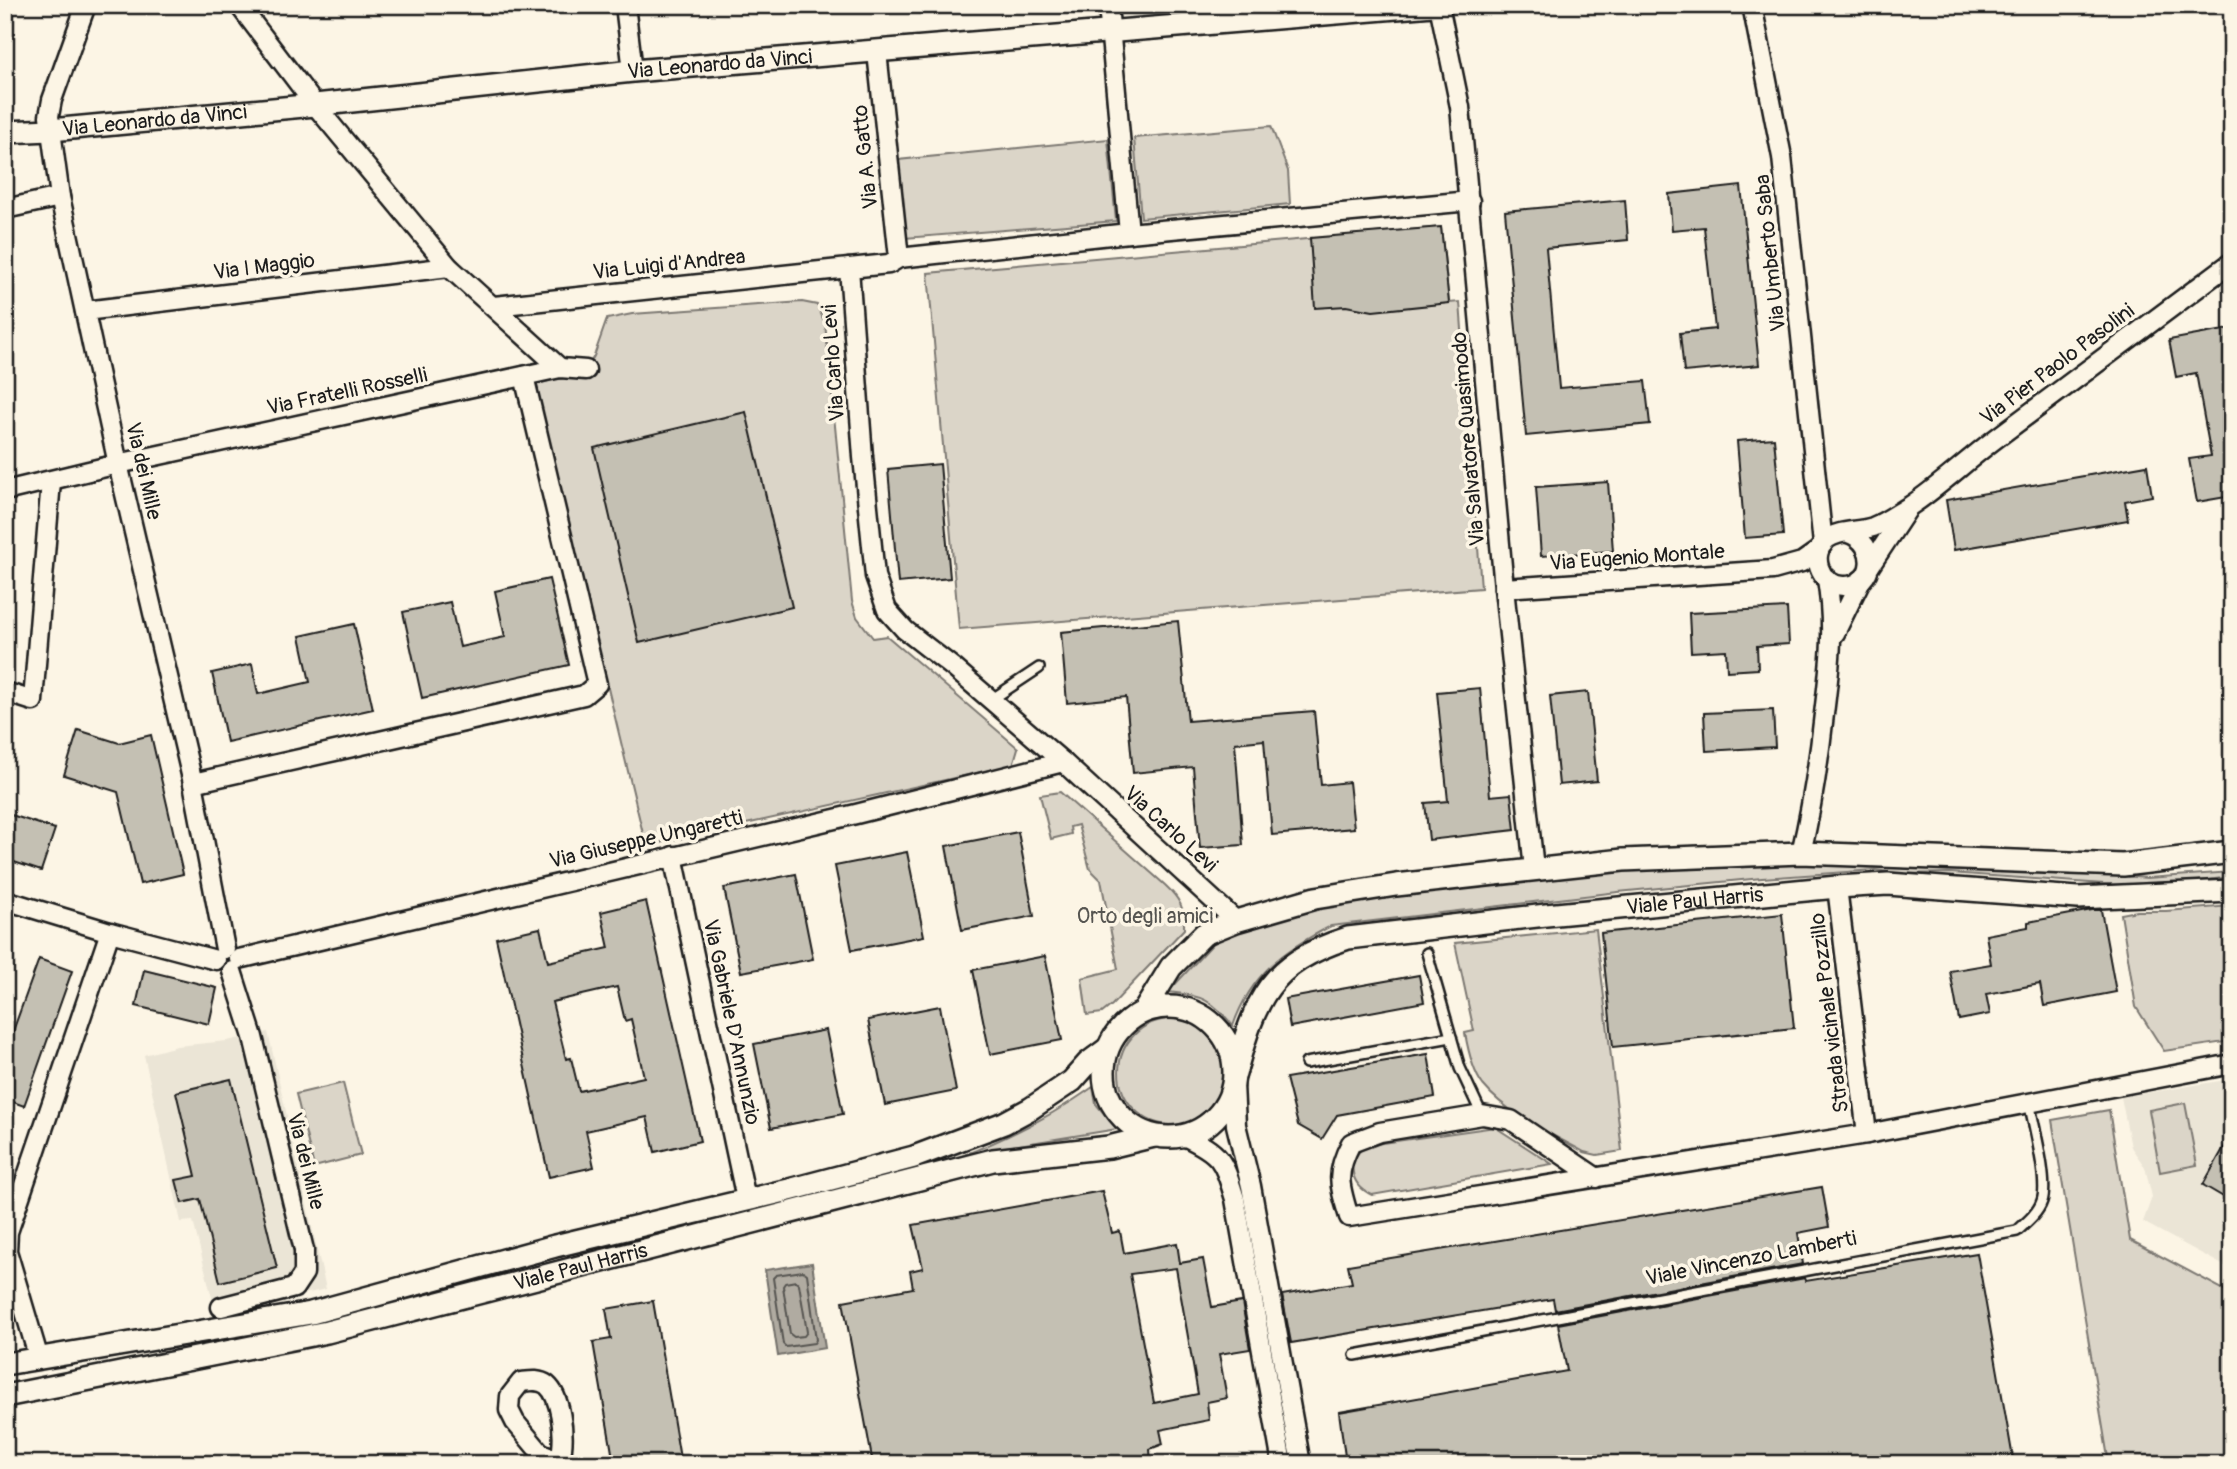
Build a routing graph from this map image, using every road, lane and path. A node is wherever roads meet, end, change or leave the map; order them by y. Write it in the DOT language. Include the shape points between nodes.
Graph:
graph roads {
  1 [pos="86,5"];
  2 [pos="239,5"];
  3 [pos="625,5"];
  4 [pos="1108,5"];
  5 [pos="1433,5"];
  6 [pos="1439,5"];
  7 [pos="1752,5"];
  8 [pos="1110,33"];
  9 [pos="877,52"];
  10 [pos="633,71"];
  11 [pos="315,105"];
  12 [pos="51,130"];
  13 [pos="5,132"];
  14 [pos="60,197"];
  15 [pos="1469,201"];
  16 [pos="5,209"];
  17 [pos="1129,233"];
  18 [pos="899,258"];
  19 [pos="2232,262"];
  20 [pos="449,267"];
  21 [pos="849,268"];
  22 [pos="494,306"];
  23 [pos="85,311"];
  24 [pos="560,368"];
  25 [pos="586,370"];
  26 [pos="524,376"];
  27 [pos="118,464"];
  28 [pos="51,481"];
  29 [pos="5,491"];
  30 [pos="1819,498"];
  31 [pos="1912,505"];
  32 [pos="1845,533"];
  33 [pos="1821,547"];
  34 [pos="1773,570"];
  35 [pos="1865,573"];
  36 [pos="1824,577"];
  37 [pos="1503,588"];
  38 [pos="1833,639"];
  39 [pos="1039,667"];
  40 [pos="5,692"];
  41 [pos="991,700"];
  42 [pos="1063,762"];
  43 [pos="193,783"];
  44 [pos="2232,852"];
  45 [pos="1801,853"];
  46 [pos="673,856"];
  47 [pos="1534,869"];
  48 [pos="1837,887"];
  49 [pos="2232,891"];
  50 [pos="5,900"];
  51 [pos="1236,921"];
  52 [pos="110,932"];
  53 [pos="1427,953"];
  54 [pos="228,960"];
  55 [pos="1144,1011"];
  56 [pos="1451,1037"];
  57 [pos="1107,1049"];
  58 [pos="1306,1063"];
  59 [pos="2232,1064"];
  60 [pos="1234,1079"];
  61 [pos="2029,1101"];
  62 [pos="1482,1115"];
  63 [pos="1867,1134"];
  64 [pos="1154,1136"];
  65 [pos="1184,1136"];
  66 [pos="1597,1178"];
  67 [pos="746,1199"];
  68 [pos="7,1232"];
  69 [pos="221,1307"];
  70 [pos="1355,1355"];
  71 [pos="39,1359"];
  72 [pos="5,1364"];
  73 [pos="5,1396"];
  74 [pos="1282,1464"];
  75 [pos="1301,1464"];
  1 -- 12 [label="street, Via dei Mille" via="52,100"];
  2 -- 11 [label="street"];
  3 -- 10 [label="street"];
  4 -- 8 [label="street"];
  5 -- 8 [label="street, Via Leonardo da Vinci"];
  6 -- 15 [label="street, Via Salvatore Quasimodo" via="1460,107"];
  7 -- 30 [label="street, Via Umberto Saba" via="1782,157"];
  8 -- 9 [label="street, Via Leonardo da Vinci"];
  8 -- 17 [label="street"];
  9 -- 10 [label="street, Via Leonardo da Vinci"];
  9 -- 18 [label="street, Via A. Gatto"];
  10 -- 11 [label="street, Via Leonardo da Vinci"];
  11 -- 12 [label="street, Via Leonardo da Vinci"];
  11 -- 20 [label="street"];
  12 -- 13 [label="street, Via Leonardo da Vinci"];
  12 -- 14 [label="street, Via dei Mille"];
  14 -- 16 [label="street"];
  14 -- 23 [label="street, Via dei Mille"];
  15 -- 17 [label="street"];
  15 -- 37 [label="street, Via Salvatore Quasimodo"];
  17 -- 18 [label="street"];
  18 -- 21 [label="street" via="889,264"];
  19 -- 31 [label="street, Via Pier Paolo Pasolini"];
  20 -- 22 [label="street"];
  20 -- 23 [label="street, Via I Maggio"];
  21 -- 22 [label="street, Via Luigi d'Andrea"];
  21 -- 41 [label="street, Via Carlo Levi" via="875,576 887,610 905,630"];
  22 -- 24 [label="street"];
  23 -- 27 [label="street, Via dei Mille"];
  24 -- 25 [label="street, Via Fratelli Rosselli"];
  24 -- 26 [label="street, Via Fratelli Rosselli"];
  26 -- 27 [label="street, Via Fratelli Rosselli"];
  26 -- 43 [label="street" via="597,684 584,695"];
  27 -- 28 [label="street, Via Fratelli Rosselli"];
  27 -- 43 [label="street, Via dei Mille"];
  28 -- 29 [label="street, Via Fratelli Rosselli"];
  28 -- 40 [label="street" via="33,701"];
  30 -- 32 [label="street, Via Umberto Saba" via="1825,513"];
  30 -- 33 [label="street, Via Umberto Saba"];
  31 -- 32 [label="street, Via Pier Paolo Pasolini" via="1877,526"];
  31 -- 35 [label="street, Via Pier Paolo Pasolini"];
  32 -- 33 [label="street" via="1830,536"];
  32 -- 35 [label="street" via="1868,548"];
  33 -- 34 [label="street, Via Eugenio Montale" via="1802,562"];
  33 -- 36 [label="street" via="1818,558"];
  34 -- 36 [label="street, Via Eugenio Montale"];
  34 -- 37 [label="street, Via Eugenio Montale"];
  35 -- 36 [label="street" via="1844,586"];
  35 -- 38 [label="street, Via Pier Paolo Pasolini"];
  36 -- 38 [label="street, Via Pier Paolo Pasolini"];
  37 -- 47 [label="street, Via Salvatore Quasimodo"];
  38 -- 45 [label="street, Via Pier Paolo Pasolini" via="1820,750"];
  39 -- 41 [label="lane"];
  41 -- 42 [label="street, Via Carlo Levi"];
  42 -- 46 [label="street, Via Giuseppe Ungaretti"];
  42 -- 51 [label="street, Via Carlo Levi"];
  43 -- 54 [label="street, Via dei Mille"];
  44 -- 45 [label="street, Viale Paul Harris" via="2123,865"];
  45 -- 47 [label="street, Viale Paul Harris" via="1623,860"];
  46 -- 54 [label="street, Via Giuseppe Ungaretti"];
  46 -- 67 [label="street, Via Gabriele D'Annunzio"];
  47 -- 51 [label="street, Viale Paul Harris" via="1315,898"];
  48 -- 49 [label="street, Viale Paul Harris" via="1901,885 2078,898"];
  48 -- 60 [label="street, Viale Paul Harris" via="1394,931 1322,946 1289,964 1267,989 1246,1030"];
  48 -- 63 [label="street, Strada vicinale Pozzillo"];
  50 -- 52 [label="street"];
  51 -- 55 [label="street, Viale Paul Harris" via="1204,934 1171,967"];
  52 -- 54 [label="street"];
  52 -- 68 [label="street"];
  53 -- 56 [label="lane"];
  54 -- 69 [label="street, Via dei Mille" via="253,1037 304,1250 304,1273 294,1288"];
  55 -- 57 [label="street, Viale Paul Harris" via="1128,1020"];
  55 -- 60 [label="street" via="1171,1007 1198,1013 1214,1024 1233,1055"];
  56 -- 58 [label="lane"];
  56 -- 62 [label="lane"];
  57 -- 64 [label="street" via="1107,1093 1134,1127"];
  57 -- 67 [label="street, Viale Paul Harris" via="1072,1081 1004,1123 914,1157"];
  59 -- 61 [label="street"];
  60 -- 65 [label="street, Viale Paul Harris" via="1229,1098 1216,1117"];
  60 -- 75 [label="street" via="1236,1125"];
  61 -- 63 [label="street"];
  61 -- 70 [label="lane, Viale Vincenzo Lamberti" via="2044,1184 2042,1201 2017,1231"];
  62 -- 66 [label="street" via="1511,1119"];
  62 -- 66 [label="street" via="1380,1132 1351,1143 1340,1164 1340,1188 1349,1217"];
  63 -- 66 [label="street"];
  64 -- 65 [label="street, Viale Paul Harris"];
  64 -- 73 [label="street, Viale Paul Harris" via="1109,1147 993,1160 327,1332"];
  65 -- 74 [label="street" via="1210,1148 1225,1166 1235,1199"];
  67 -- 71 [label="street, Viale Paul Harris" via="311,1313"];
  68 -- 71 [label="street" via="7,1251"];
  71 -- 72 [label="street, Viale Paul Harris"];
}
